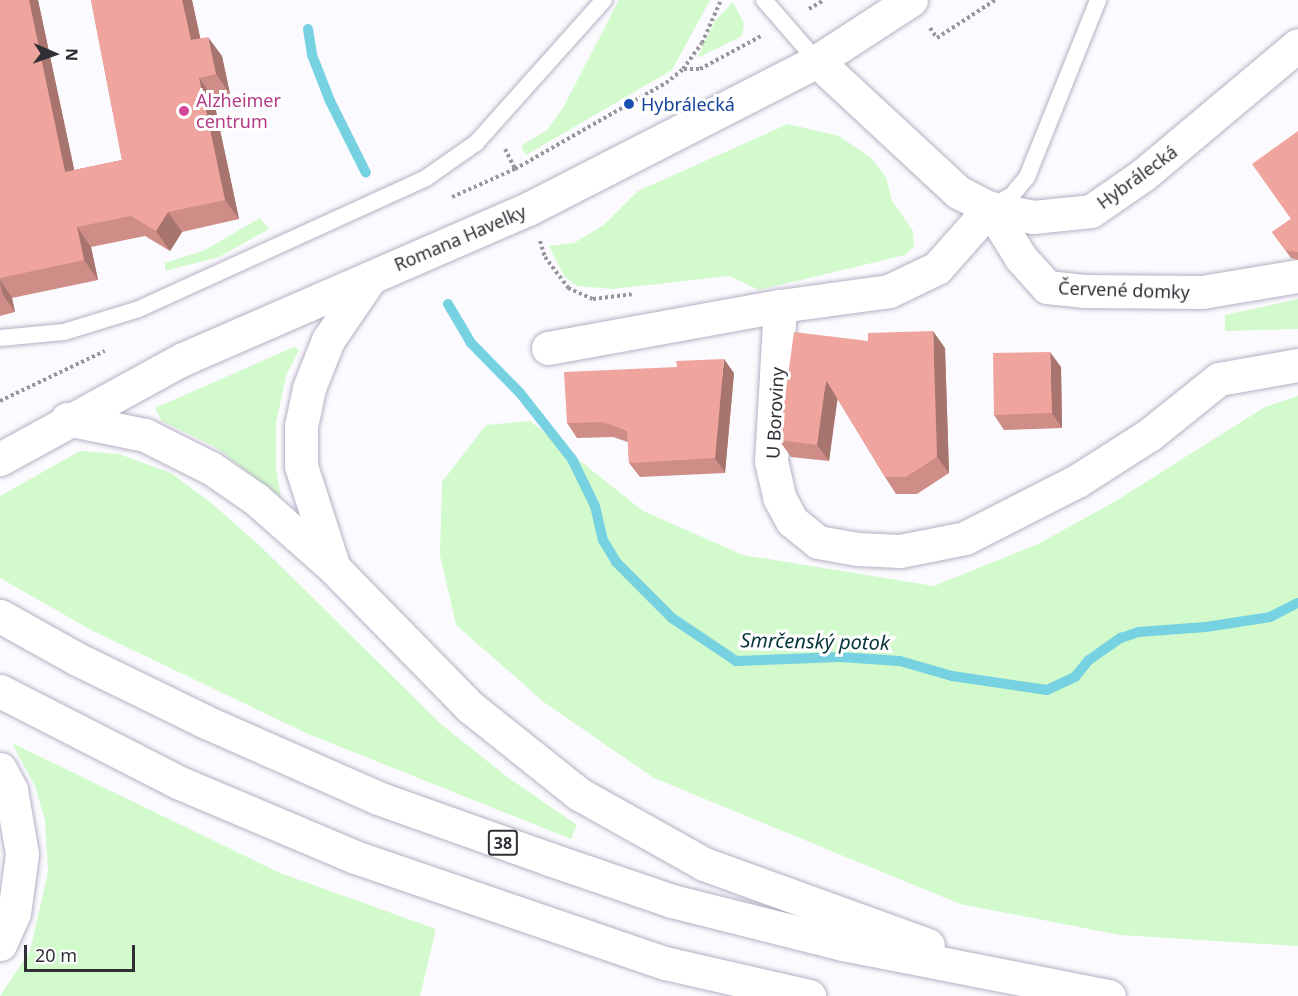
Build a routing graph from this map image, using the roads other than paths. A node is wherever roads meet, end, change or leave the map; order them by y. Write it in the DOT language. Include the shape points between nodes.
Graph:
graph roads {
  1 [pos="604,0"];
  2 [pos="764,0"];
  3 [pos="911,0"];
  4 [pos="1098,0"];
  5 [pos="1298,45"];
  6 [pos="817,61"];
  7 [pos="990,208"];
  8 [pos="1298,276"];
  9 [pos="372,277"];
  10 [pos="780,306"];
  11 [pos="0,338"];
  12 [pos="548,348"];
  13 [pos="1298,365"];
  14 [pos="67,419"];
  15 [pos="0,459"];
  16 [pos="335,569"];
  17 [pos="0,616"];
  18 [pos="0,691"];
  19 [pos="0,769"];
  20 [pos="0,944"];
  21 [pos="1037,984"];
  22 [pos="809,996"];
  23 [pos="1109,996"];
  1 -- 11 [label="lane" via="476,143 426,178 139,309 63,332"];
  2 -- 6 [label="lane"];
  3 -- 6 [label="main road, Romana Havelky"];
  4 -- 7 [label="lane" via="1027,177 1012,195"];
  5 -- 7 [label="main road, Hybrálecká" via="1143,176 1091,211 1033,217"];
  6 -- 7 [label="main road, Hybrálecká" via="958,192"];
  6 -- 9 [label="main road, Romana Havelky" via="530,208"];
  7 -- 8 [label="main road, Červené domky" via="1021,258 1047,287 1202,292"];
  7 -- 10 [label="main road" via="937,268 911,283 889,291"];
  9 -- 14 [label="main road, Romana Havelky" via="183,358"];
  9 -- 16 [label="main road" via="328,340 309,388 301,426 301,466 313,512"];
  10 -- 12 [label="main road"];
  10 -- 13 [label="main road, U Boroviny" via="771,461 779,497 792,521 818,542 857,549 900,551 965,538 1077,481 1149,435 1219,379"];
  14 -- 15 [label="main road, Romana Havelky"];
  14 -- 16 [label="main road" via="145,435 211,468"];
  16 -- 21 [label="main road" via="470,707 579,794 704,864"];
  17 -- 21 [label="main road, 38" via="77,659 238,736 378,798 538,856 683,904 843,944"];
  18 -- 22 [label="main road" via="180,783 355,857 665,963"];
  19 -- 20 [label="main road" via="11,790 22,854 16,904"];
  21 -- 23 [label="main road, 38"];
}
